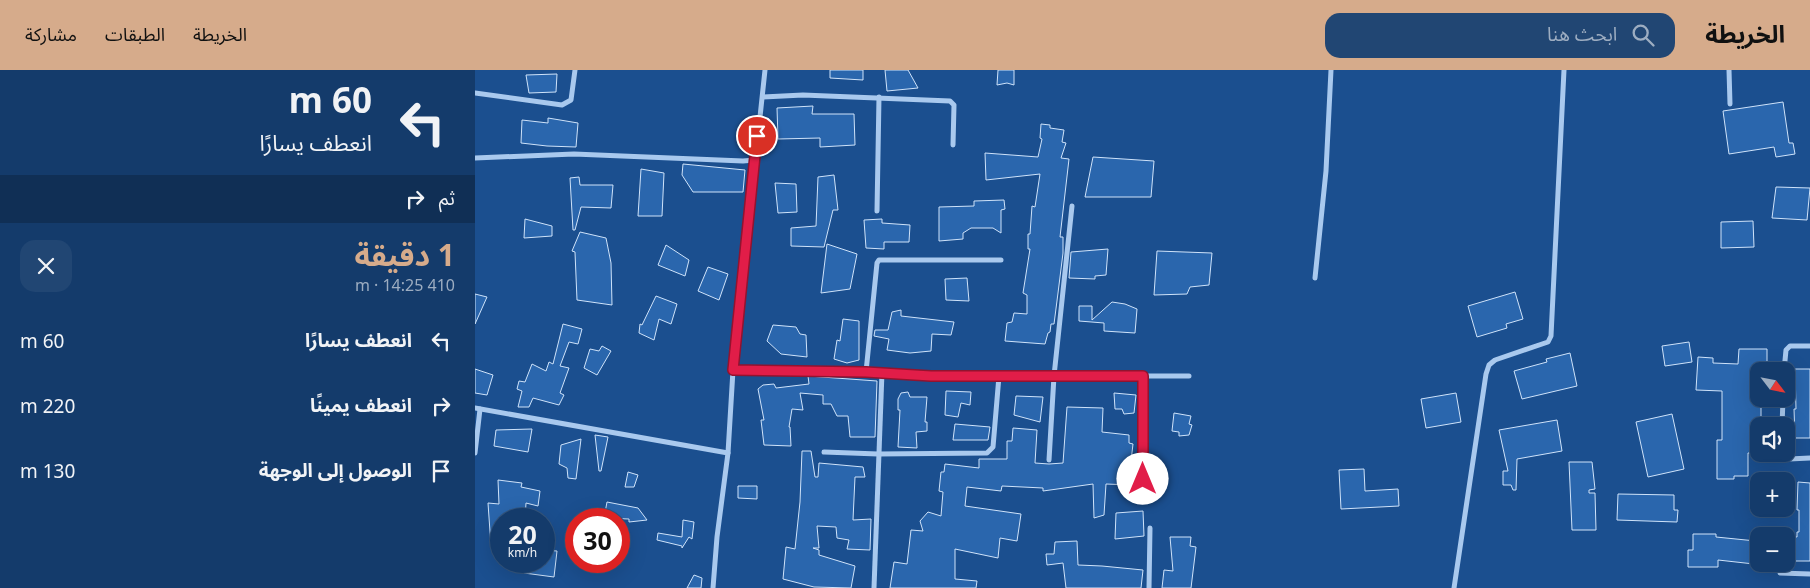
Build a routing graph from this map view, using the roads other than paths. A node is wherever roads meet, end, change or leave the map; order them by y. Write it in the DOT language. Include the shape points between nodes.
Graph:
graph roads {
  1 [pos="575,70"];
  2 [pos="765,70"];
  3 [pos="1331,70"];
  4 [pos="1564,70"];
  5 [pos="1729,70"];
  6 [pos="475,93"];
  7 [pos="763,97"];
  8 [pos="879,97"];
  9 [pos="1730,104"];
  10 [pos="953,145"];
  11 [pos="475,158"];
  12 [pos="754,160"];
  13 [pos="1072,206"];
  14 [pos="877,211"];
  15 [pos="1001,260"];
  16 [pos="1315,278"];
  17 [pos="1810,346"];
  18 [pos="1784,362"];
  19 [pos="733,370"];
  20 [pos="866,372"];
  21 [pos="882,372"];
  22 [pos="999,376"];
  23 [pos="1054,376"];
  24 [pos="1143,376"];
  25 [pos="1189,376"];
  26 [pos="477,408"];
  27 [pos="824,452"];
  28 [pos="475,453"];
  29 [pos="728,453"];
  30 [pos="878,454"];
  31 [pos="1810,458"];
  32 [pos="1795,459"];
  33 [pos="1049,460"];
  34 [pos="1143,479"];
  35 [pos="1150,528"];
  36 [pos="1780,573"];
  37 [pos="1810,574"];
  38 [pos="713,588"];
  39 [pos="874,588"];
  40 [pos="1149,588"];
  41 [pos="1454,588"];
  1 -- 6 [label="street" via="571,100 562,105"];
  2 -- 7 [label="street"];
  3 -- 16 [label="street" via="1326,171"];
  4 -- 41 [label="street" via="1551,336 1549,342 1495,360 1489,365"];
  5 -- 9 [label="street"];
  7 -- 8 [label="street"];
  7 -- 12 [label="street"];
  8 -- 10 [label="street" via="953,103"];
  8 -- 14 [label="street"];
  11 -- 12 [label="street" via="574,154"];
  12 -- 19 [label="street"];
  13 -- 23 [label="street"];
  15 -- 20 [label="street" via="879,260"];
  17 -- 18 [label="street" via="1790,346 1785,350"];
  19 -- 20 [label="street"];
  19 -- 29 [label="street"];
  20 -- 21 [label="street"];
  21 -- 22 [label="street"];
  21 -- 30 [label="street"];
  22 -- 23 [label="street"];
  22 -- 30 [label="street" via="993,448 987,453"];
  23 -- 24 [label="street"];
  23 -- 33 [label="street"];
  24 -- 25 [label="street"];
  24 -- 34 [label="street"];
  26 -- 28 [label="street"];
  26 -- 29 [label="street"];
  27 -- 30 [label="street"];
  29 -- 38 [label="street"];
  30 -- 39 [label="street"];
  31 -- 32 [label="street"];
  35 -- 40 [label="street"];
  36 -- 37 [label="street"];
}
